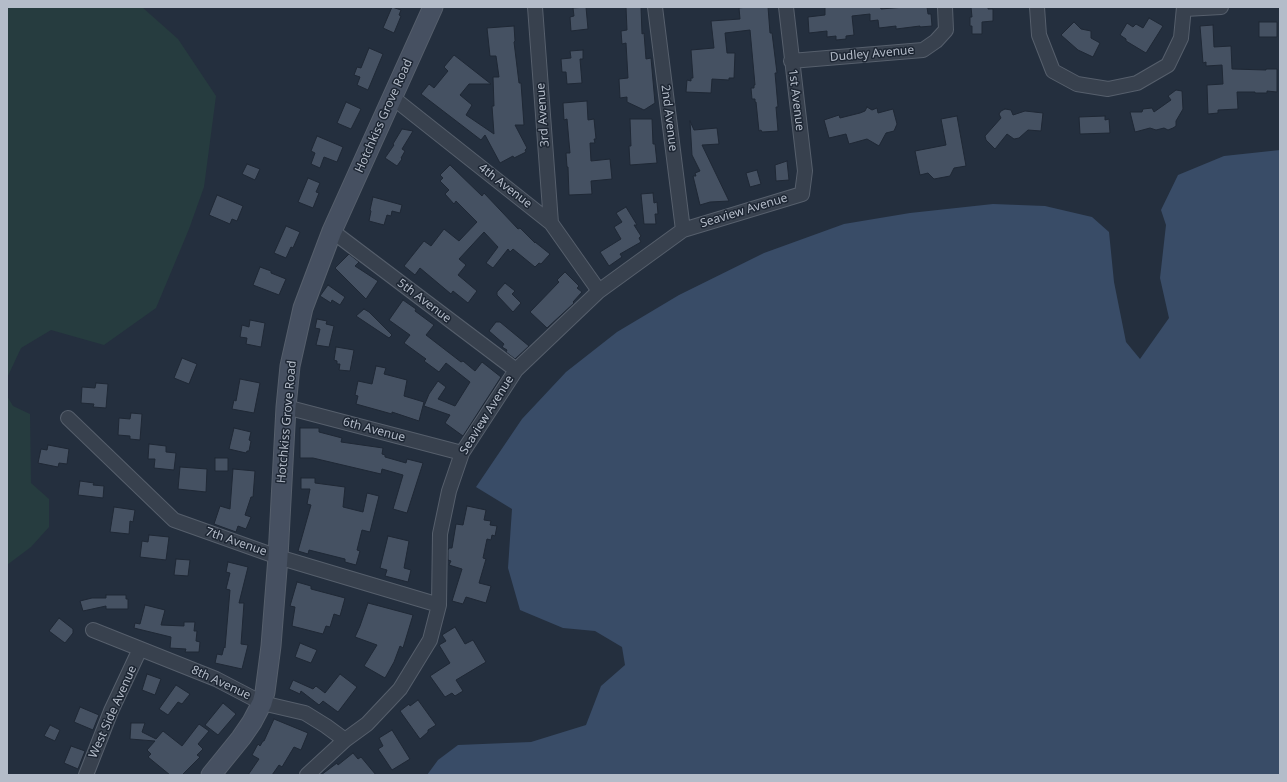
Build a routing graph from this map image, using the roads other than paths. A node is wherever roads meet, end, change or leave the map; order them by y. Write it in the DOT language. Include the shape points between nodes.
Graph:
graph roads {
  1 [pos="433,7"];
  2 [pos="536,7"];
  3 [pos="655,7"];
  4 [pos="786,7"];
  5 [pos="945,7"];
  6 [pos="1037,7"];
  7 [pos="1221,7"];
  8 [pos="1185,8"];
  9 [pos="791,61"];
  10 [pos="392,97"];
  11 [pos="802,194"];
  12 [pos="551,222"];
  13 [pos="683,230"];
  14 [pos="332,232"];
  15 [pos="599,291"];
  16 [pos="516,370"];
  17 [pos="286,407"];
  18 [pos="68,418"];
  19 [pos="462,454"];
  20 [pos="278,557"];
  21 [pos="439,604"];
  22 [pos="92,630"];
  23 [pos="140,649"];
  24 [pos="262,703"];
  25 [pos="345,740"];
  26 [pos="86,775"];
  27 [pos="211,775"];
  28 [pos="307,775"];
  1 -- 10 [label="main road, Hotchkiss Grove Road"];
  2 -- 12 [label="street, 3rd Avenue"];
  3 -- 13 [label="street, 2nd Avenue"];
  4 -- 9 [label="street, 1st Avenue"];
  5 -- 9 [label="street, Dudley Avenue" via="946,30 936,41 922,50"];
  6 -- 8 [label="street" via="1039,35 1053,71 1077,84 1108,89 1138,83 1168,65 1181,38"];
  7 -- 8 [label="street"];
  9 -- 11 [label="street, 1st Avenue" via="805,171"];
  10 -- 12 [label="street, 4th Avenue"];
  10 -- 14 [label="main road, Hotchkiss Grove Road"];
  11 -- 13 [label="street, Seaview Avenue"];
  12 -- 15 [label="street, 4th Avenue"];
  13 -- 15 [label="street, Seaview Avenue"];
  14 -- 16 [label="street, 5th Avenue"];
  14 -- 17 [label="main road, Hotchkiss Grove Road" via="303,308 290,366"];
  15 -- 16 [label="street, Seaview Avenue"];
  16 -- 19 [label="street, Seaview Avenue"];
  17 -- 19 [label="street, 6th Avenue"];
  17 -- 20 [label="main road, Hotchkiss Grove Road"];
  18 -- 20 [label="street, 7th Avenue" via="174,520"];
  19 -- 21 [label="street, Seaview Avenue" via="449,491 440,534"];
  20 -- 21 [label="street, 7th Avenue"];
  20 -- 24 [label="main road, Hotchkiss Grove Road" via="271,646"];
  21 -- 25 [label="street, Seaview Avenue" via="430,640 400,689 367,724"];
  22 -- 23 [label="street, 8th Avenue"];
  23 -- 24 [label="street, 8th Avenue" via="216,679"];
  23 -- 26 [label="street, West Side Avenue" via="111,711"];
  24 -- 25 [label="street, 8th Avenue" via="305,713"];
  24 -- 27 [label="main road, Hotchkiss Grove Road" via="241,738"];
  25 -- 28 [label="street, Seaview Avenue"];
}
